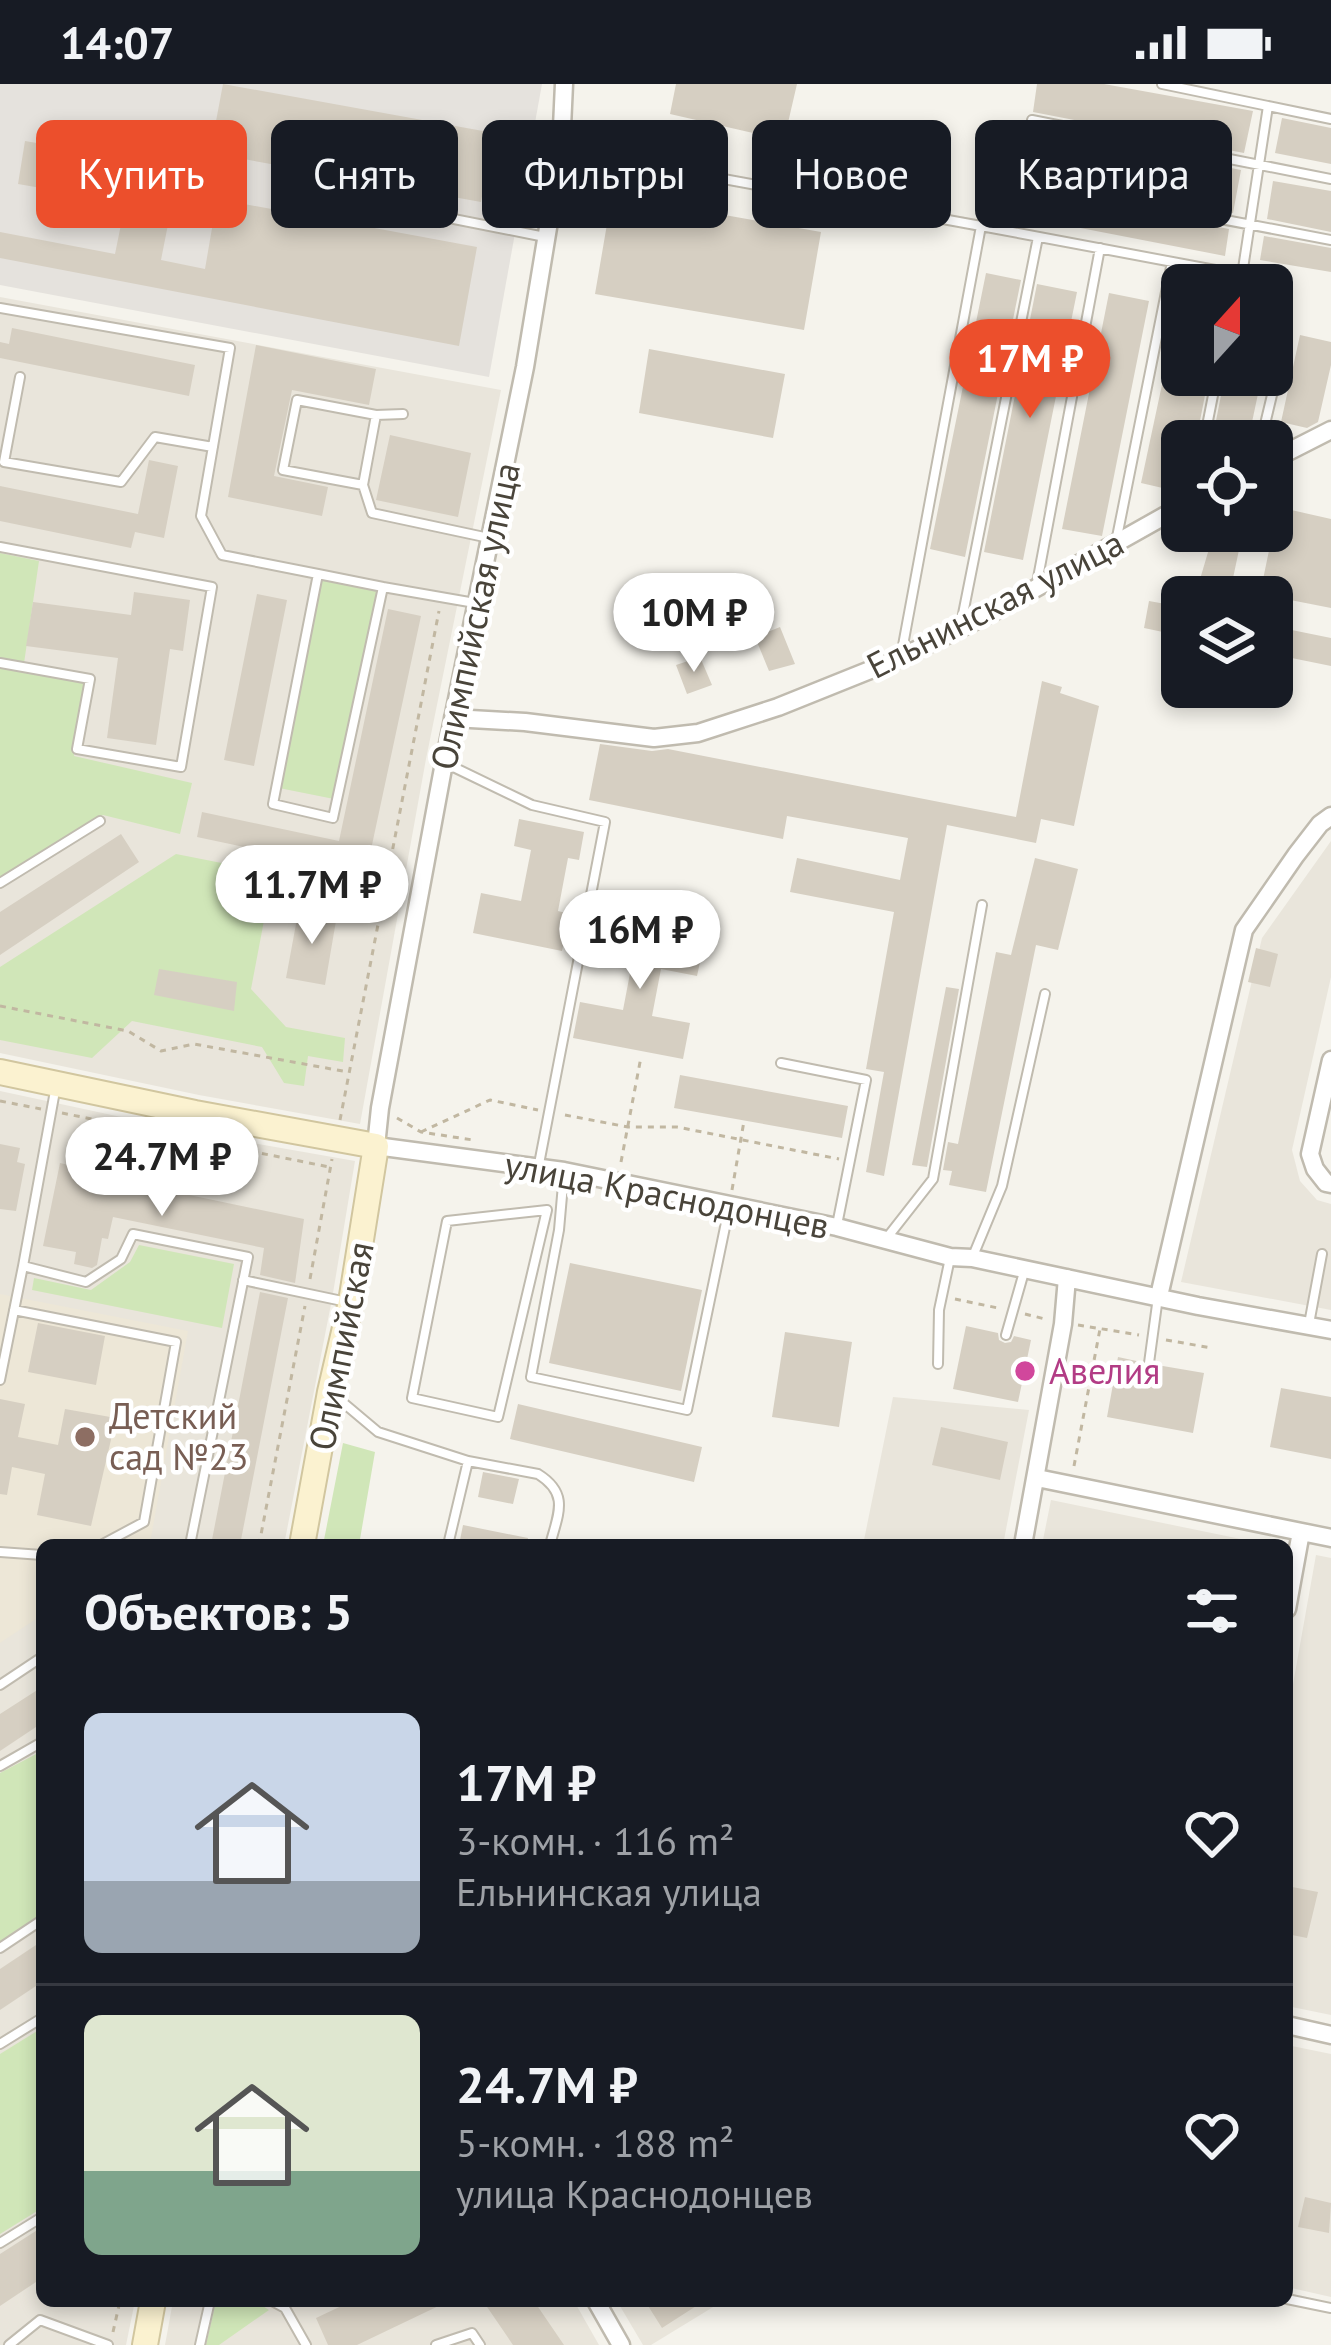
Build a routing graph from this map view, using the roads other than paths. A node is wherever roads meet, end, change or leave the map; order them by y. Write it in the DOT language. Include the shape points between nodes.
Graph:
graph roads {
  1 [pos="564,84"];
  2 [pos="1162,84"];
  3 [pos="1268,106"];
  4 [pos="1331,118"];
  5 [pos="1032,119"];
  6 [pos="562,120"];
  7 [pos="1258,166"];
  8 [pos="1331,179"];
  9 [pos="728,180"];
  10 [pos="458,220"];
  11 [pos="975,225"];
  12 [pos="1250,225"];
  13 [pos="547,228"];
  14 [pos="981,228"];
  15 [pos="991,228"];
  16 [pos="996,229"];
  17 [pos="545,237"];
  18 [pos="1038,237"];
  19 [pos="1331,240"];
  20 [pos="1100,248"];
  21 [pos="1172,262"];
  22 [pos="0,308"];
  23 [pos="20,376"];
  24 [pos="403,414"];
  25 [pos="376,415"];
  26 [pos="1331,430"];
  27 [pos="213,447"];
  28 [pos="1293,449"];
  29 [pos="363,485"];
  30 [pos="1161,517"];
  31 [pos="491,538"];
  32 [pos="1116,542"];
  33 [pos="0,547"];
  34 [pos="318,574"];
  35 [pos="383,586"];
  36 [pos="1036,587"];
  37 [pos="476,604"];
  38 [pos="961,628"];
  39 [pos="900,658"];
  40 [pos="0,663"];
  41 [pos="453,718"];
  42 [pos="444,763"];
  43 [pos="1331,816"];
  44 [pos="100,821"];
  45 [pos="0,883"];
  46 [pos="982,905"];
  47 [pos="1045,994"];
  48 [pos="1331,1060"];
  49 [pos="781,1063"];
  50 [pos="0,1072"];
  51 [pos="56,1084"];
  52 [pos="376,1146"];
  53 [pos="539,1168"];
  54 [pos="564,1171"];
  55 [pos="1331,1184"];
  56 [pos="730,1204"];
  57 [pos="547,1210"];
  58 [pos="837,1227"];
  59 [pos="885,1240"];
  60 [pos="1322,1253"];
  61 [pos="950,1257"];
  62 [pos="972,1258"];
  63 [pos="22,1266"];
  64 [pos="1024,1269"];
  65 [pos="1067,1278"];
  66 [pos="243,1280"];
  67 [pos="1159,1296"];
  68 [pos="351,1302"];
  69 [pos="14,1310"];
  70 [pos="1308,1326"];
  71 [pos="1331,1330"];
  72 [pos="1006,1334"];
  73 [pos="1149,1363"];
  74 [pos="938,1364"];
  75 [pos="0,1380"];
  76 [pos="330,1392"];
  77 [pos="468,1461"];
  78 [pos="1037,1478"];
  79 [pos="1300,1532"];
  80 [pos="1331,1538"];
  81 [pos="112,1539"];
  82 [pos="191,1539"];
  83 [pos="303,1539"];
  84 [pos="449,1539"];
  85 [pos="552,1539"];
  86 [pos="1024,1539"];
  87 [pos="0,1552"];
  88 [pos="36,1555"];
  89 [pos="1293,1573"];
  90 [pos="36,1662"];
  91 [pos="0,1685"];
  92 [pos="36,1745"];
  93 [pos="0,1766"];
  94 [pos="36,1924"];
  95 [pos="0,1948"];
  96 [pos="36,2022"];
  97 [pos="1293,2027"];
  98 [pos="1331,2035"];
  99 [pos="0,2044"];
  100 [pos="36,2221"];
  101 [pos="0,2243"];
  102 [pos="1293,2300"];
  103 [pos="152,2307"];
  104 [pos="209,2307"];
  105 [pos="283,2307"];
  106 [pos="599,2307"];
  107 [pos="1331,2308"];
  108 [pos="9,2345"];
  109 [pos="109,2345"];
  110 [pos="145,2345"];
  111 [pos="200,2345"];
  112 [pos="306,2345"];
  113 [pos="436,2345"];
  114 [pos="480,2345"];
  115 [pos="621,2345"];
  1 -- 6 [label="street, Олимпийская улица"];
  2 -- 3 [label="lane"];
  3 -- 4 [label="lane"];
  3 -- 7 [label="lane"];
  5 -- 7 [label="lane"];
  7 -- 8 [label="lane"];
  7 -- 12 [label="lane"];
  9 -- 11 [label="lane"];
  10 -- 17 [label="lane"];
  12 -- 16 [label="lane" via="1022,181 1010,190"];
  12 -- 19 [label="lane"];
  12 -- 21 [label="lane" via="1242,275"];
  13 -- 17 [label="street, Олимпийская улица"];
  14 -- 39 [label="lane"];
  15 -- 16 [label="lane"];
  16 -- 18 [label="lane"];
  17 -- 31 [label="street, Олимпийская улица"];
  18 -- 20 [label="lane"];
  18 -- 38 [label="lane"];
  20 -- 21 [label="lane"];
  20 -- 36 [label="lane"];
  21 -- 32 [label="lane"];
  22 -- 27 [label="lane" via="230,348"];
  23 -- 27 [label="lane" via="4,462 121,482 154,437"];
  24 -- 25 [label="lane"];
  25 -- 29 [label="lane"];
  25 -- 29 [label="lane" via="297,400 283,470"];
  26 -- 28 [label="street"];
  27 -- 34 [label="lane" via="201,516 222,555"];
  29 -- 31 [label="lane" via="373,513"];
  30 -- 32 [label="street, Ельнинская улица"];
  31 -- 37 [label="street, Олимпийская улица"];
  32 -- 36 [label="street, Ельнинская улица"];
  33 -- 40 [label="lane" via="212,587 181,767 77,748 90,679"];
  34 -- 35 [label="lane"];
  34 -- 35 [label="lane" via="273,804 333,818"];
  35 -- 37 [label="lane"];
  36 -- 38 [label="street, Ельнинская улица"];
  37 -- 41 [label="street, Олимпийская улица"];
  38 -- 39 [label="street, Ельнинская улица"];
  39 -- 41 [label="street, Ельнинская улица" via="779,710 698,733 655,738"];
  41 -- 42 [label="street, Олимпийская улица"];
  42 -- 52 [label="street, Олимпийская улица"];
  42 -- 53 [label="lane" via="532,805 605,822"];
  43 -- 67 [label="street" via="1244,930"];
  44 -- 45 [label="lane"];
  46 -- 59 [label="lane" via="933,1179"];
  47 -- 62 [label="lane" via="1002,1186"];
  48 -- 55 [label="street" via="1310,1154"];
  49 -- 58 [label="lane" via="866,1080"];
  50 -- 51 [label="main road, улица Краснодонцев"];
  51 -- 52 [label="main road, улица Краснодонцев"];
  51 -- 63 [label="lane"];
  52 -- 53 [label="street, улица Краснодонцев"];
  52 -- 68 [label="main road, Олимпийская"];
  53 -- 54 [label="street, улица Краснодонцев"];
  54 -- 56 [label="street, улица Краснодонцев"];
  54 -- 56 [label="lane" via="530,1377 687,1410"];
  56 -- 58 [label="street, улица Краснодонцев"];
  57 -- 57 [label="lane" via="447,1221 412,1398 498,1417"];
  58 -- 59 [label="street, улица Краснодонцев"];
  59 -- 61 [label="street, улица Краснодонцев"];
  60 -- 70 [label="lane"];
  61 -- 62 [label="street, улица Краснодонцев"];
  61 -- 74 [label="lane"];
  62 -- 64 [label="street, улица Краснодонцев"];
  63 -- 66 [label="lane" via="86,1282 121,1259 133,1234 248,1257"];
  63 -- 69 [label="lane"];
  64 -- 65 [label="street, улица Краснодонцев"];
  64 -- 72 [label="lane"];
  65 -- 67 [label="street, улица Краснодонцев"];
  65 -- 78 [label="street"];
  66 -- 68 [label="lane"];
  66 -- 82 [label="lane"];
  67 -- 70 [label="street, улица Краснодонцев"];
  67 -- 73 [label="lane"];
  68 -- 76 [label="main road, Олимпийская"];
  69 -- 75 [label="lane"];
  69 -- 81 [label="lane" via="176,1342 144,1522"];
  70 -- 71 [label="street, улица Краснодонцев"];
  76 -- 77 [label="lane" via="378,1432"];
  76 -- 83 [label="main road, Олимпийская"];
  77 -- 84 [label="lane"];
  77 -- 85 [label="lane" via="548,1480 561,1503"];
  78 -- 79 [label="street"];
  78 -- 86 [label="street"];
  79 -- 80 [label="street"];
  79 -- 89 [label="street"];
  87 -- 88 [label="lane"];
  90 -- 91 [label="lane"];
  92 -- 93 [label="lane"];
  94 -- 95 [label="lane"];
  96 -- 99 [label="lane"];
  97 -- 98 [label="street"];
  100 -- 101 [label="lane"];
  102 -- 107 [label="lane"];
  103 -- 110 [label="main road"];
  104 -- 111 [label="lane"];
  105 -- 112 [label="lane"];
  106 -- 115 [label="street"];
  108 -- 109 [label="lane" via="40,2320"];
  113 -- 114 [label="lane" via="472,2333"];
}
